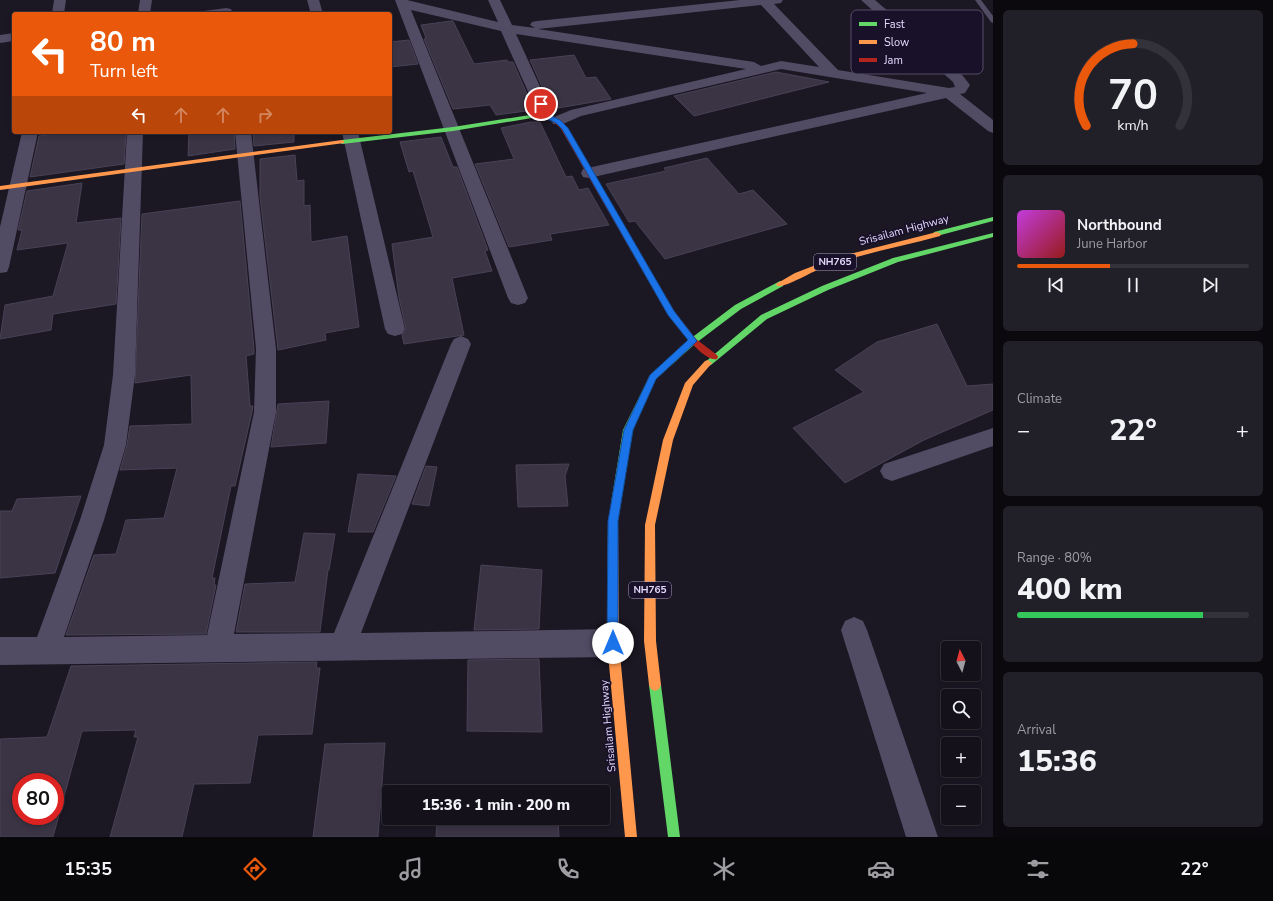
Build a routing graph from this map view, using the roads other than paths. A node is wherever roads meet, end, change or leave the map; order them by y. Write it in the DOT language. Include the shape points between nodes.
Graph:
graph roads {
  1 [pos="60,0"];
  2 [pos="146,0"];
  3 [pos="313,0"];
  4 [pos="494,0"];
  5 [pos="768,0"];
  6 [pos="867,0"];
  7 [pos="978,0"];
  8 [pos="402,2"];
  9 [pos="226,9"];
  10 [pos="879,10"];
  11 [pos="58,12"];
  12 [pos="144,12"];
  13 [pos="216,12"];
  14 [pos="316,12"];
  15 [pos="993,21"];
  16 [pos="506,28"];
  17 [pos="12,37"];
  18 [pos="0,39"];
  19 [pos="764,68"];
  20 [pos="832,72"];
  21 [pos="952,74"];
  22 [pos="948,92"];
  23 [pos="552,119"];
  24 [pos="993,128"];
  25 [pos="453,129"];
  26 [pos="30,134"];
  27 [pos="135,134"];
  28 [pos="243,134"];
  29 [pos="390,134"];
  30 [pos="392,134"];
  31 [pos="352,137"];
  32 [pos="246,154"];
  33 [pos="133,170"];
  34 [pos="589,173"];
  35 [pos="18,185"];
  36 [pos="0,188"];
  37 [pos="993,219"];
  38 [pos="993,235"];
  39 [pos="0,267"];
  40 [pos="518,298"];
  41 [pos="395,329"];
  42 [pos="693,341"];
  43 [pos="461,344"];
  44 [pos="714,357"];
  45 [pos="993,437"];
  46 [pos="892,471"];
  47 [pos="854,630"];
  48 [pos="613,643"];
  49 [pos="343,646"];
  50 [pos="218,647"];
  51 [pos="46,649"];
  52 [pos="0,651"];
  53 [pos="631,837"];
  54 [pos="674,837"];
  55 [pos="922,837"];
  1 -- 11 [label="street"];
  2 -- 12 [label="street"];
  3 -- 14 [label="street"];
  4 -- 16 [label="street"];
  5 -- 16 [label="street"];
  5 -- 20 [label="street"];
  6 -- 10 [label="street"];
  7 -- 15 [label="lane"];
  8 -- 16 [label="street"];
  8 -- 25 [label="street"];
  9 -- 13 [label="street"];
  16 -- 19 [label="street"];
  16 -- 23 [label="street"];
  17 -- 18 [label="street"];
  19 -- 20 [label="street" via="781,65"];
  19 -- 23 [label="street"];
  20 -- 22 [label="street"];
  21 -- 22 [label="street" via="963,85 960,90"];
  22 -- 24 [label="street"];
  22 -- 34 [label="street"];
  23 -- 25 [label="main road" via="531,116"];
  23 -- 34 [label="main road" via="564,128"];
  25 -- 30 [label="main road"];
  25 -- 40 [label="street"];
  26 -- 35 [label="street"];
  27 -- 33 [label="street"];
  28 -- 32 [label="street"];
  29 -- 31 [label="main road"];
  31 -- 32 [label="main road"];
  31 -- 41 [label="street"];
  32 -- 33 [label="main road"];
  32 -- 50 [label="street" via="266,349 265,412"];
  33 -- 35 [label="main road"];
  33 -- 51 [label="street" via="124,374 115,445 92,520"];
  34 -- 42 [label="main road" via="671,313"];
  35 -- 36 [label="main road"];
  35 -- 39 [label="street"];
  37 -- 42 [label="main road, Srisailam Highway / NH765" via="850,256 790,278 738,307"];
  38 -- 44 [label="main road, NH765" via="896,260 825,288 764,317"];
  42 -- 44 [label="main road"];
  42 -- 48 [label="main road, Srisailam Highway / NH765" via="653,377 628,430 613,521"];
  43 -- 49 [label="street"];
  44 -- 54 [label="main road, NH765" via="689,383 668,440 650,525 650,641"];
  45 -- 46 [label="street"];
  47 -- 55 [label="street"];
  48 -- 49 [label="street"];
  48 -- 53 [label="main road, Srisailam Highway / NH765"];
  49 -- 50 [label="street"];
  50 -- 51 [label="street"];
  51 -- 52 [label="street"];
}
